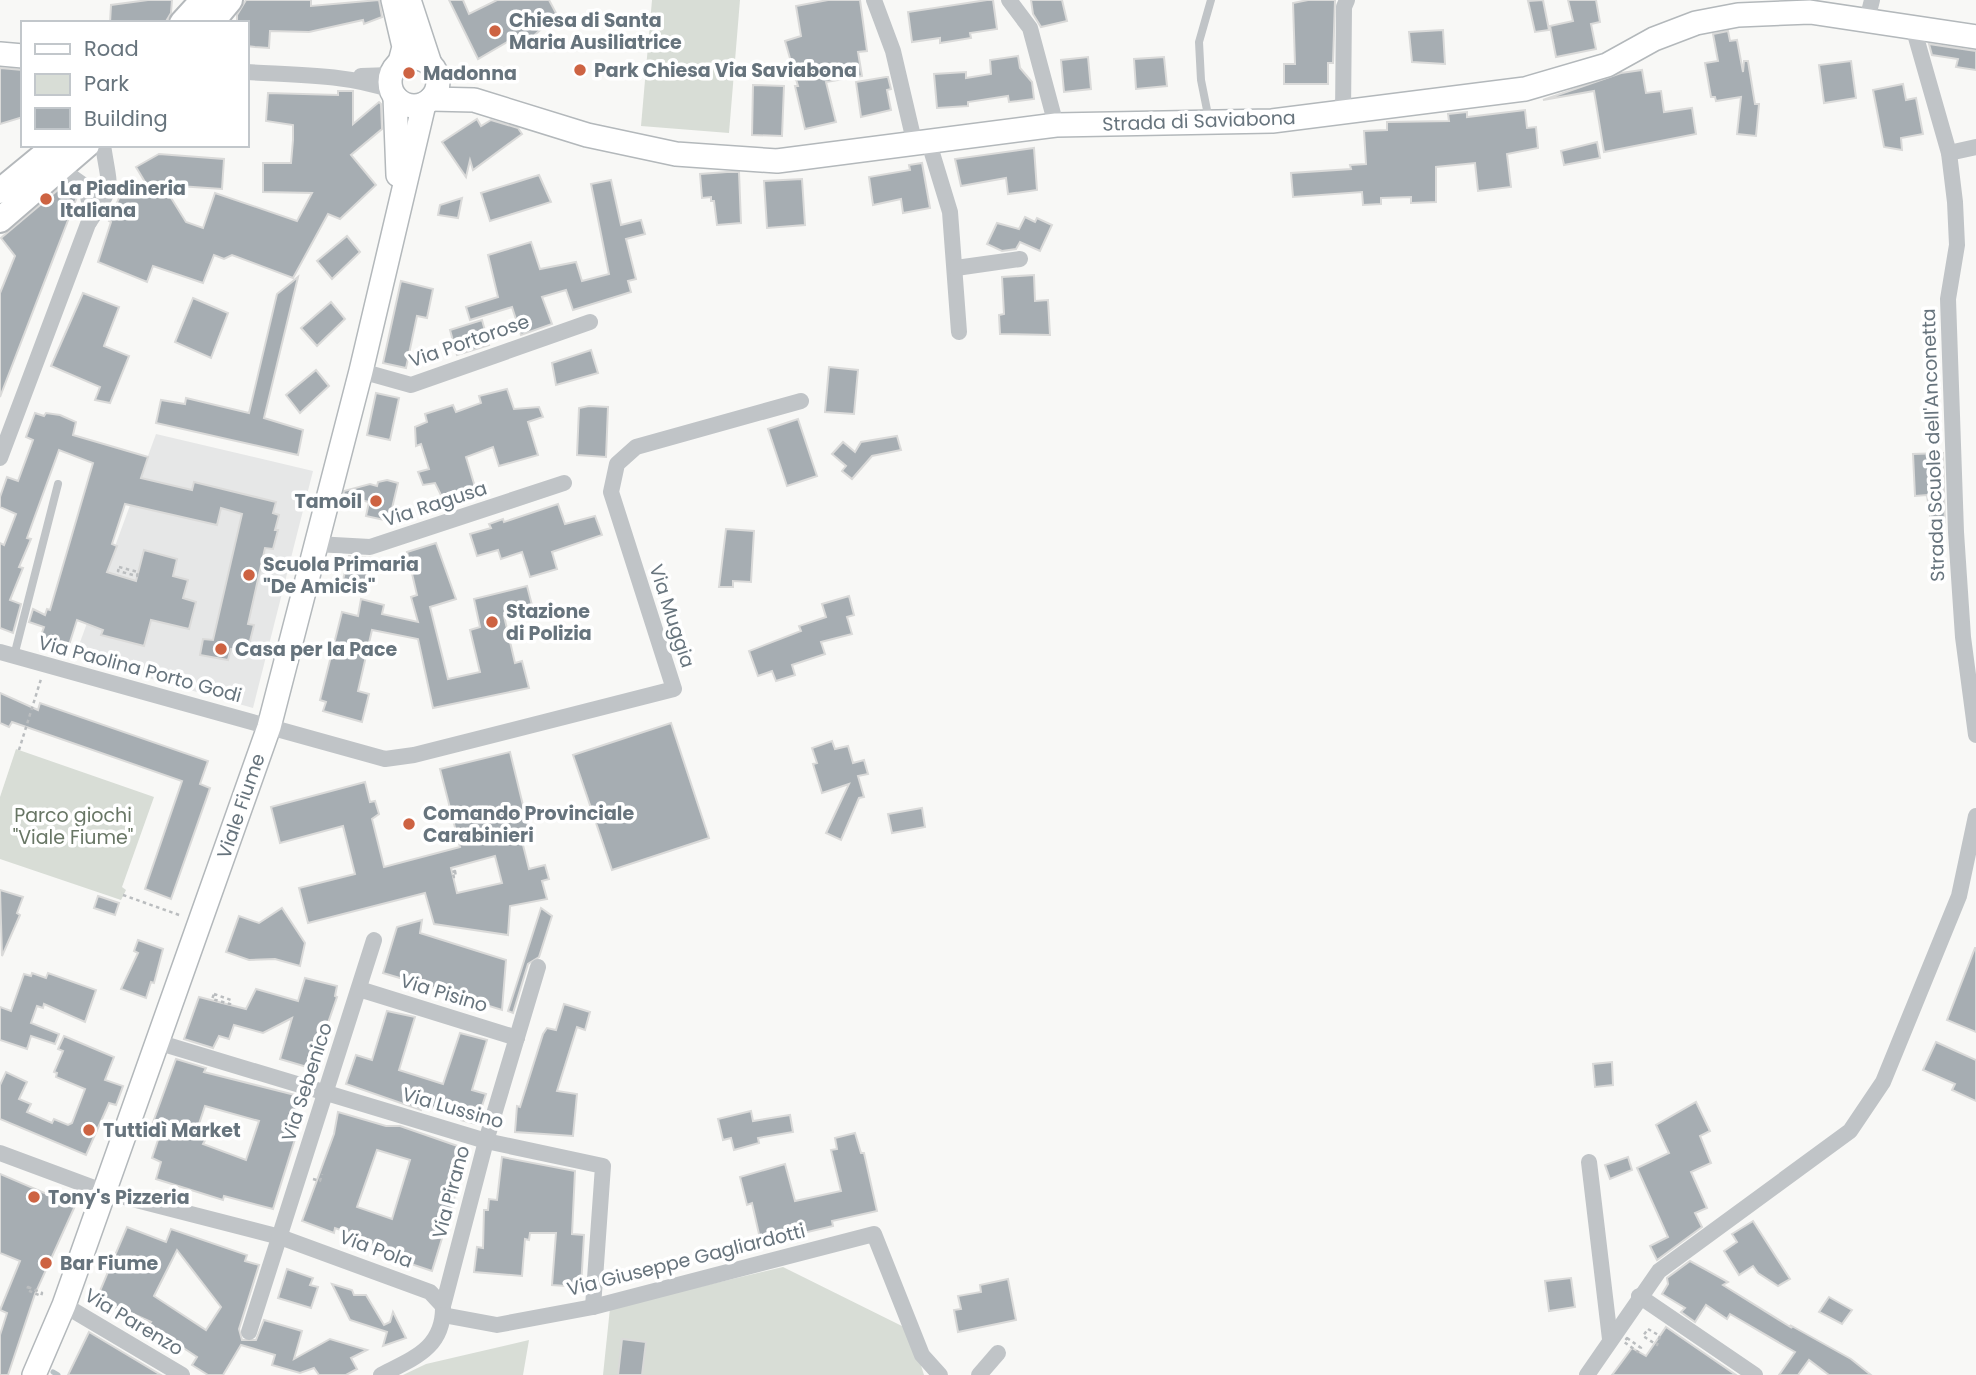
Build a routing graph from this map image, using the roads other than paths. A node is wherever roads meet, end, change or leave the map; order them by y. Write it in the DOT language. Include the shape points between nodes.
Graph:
graph roads {
  1 [pos="203,0"];
  2 [pos="230,0"];
  3 [pos="393,0"];
  4 [pos="409,0"];
  5 [pos="874,0"];
  6 [pos="1009,0"];
  7 [pos="1211,0"];
  8 [pos="1347,0"];
  9 [pos="1869,10"];
  10 [pos="184,21"];
  11 [pos="213,21"];
  12 [pos="1913,27"];
  13 [pos="1976,37"];
  14 [pos="0,54"];
  15 [pos="21,56"];
  16 [pos="432,67"];
  17 [pos="248,72"];
  18 [pos="394,81"];
  19 [pos="474,100"];
  20 [pos="427,102"];
  21 [pos="1343,114"];
  22 [pos="1209,121"];
  23 [pos="1056,125"];
  24 [pos="922,144"];
  25 [pos="54,147"];
  26 [pos="85,147"];
  27 [pos="103,147"];
  28 [pos="1976,147"];
  29 [pos="1949,153"];
  30 [pos="54,175"];
  31 [pos="0,191"];
  32 [pos="0,220"];
  33 [pos="394,220"];
  34 [pos="88,224"];
  35 [pos="1020,259"];
  36 [pos="956,268"];
  37 [pos="590,322"];
  38 [pos="959,332"];
  39 [pos="361,371"];
  40 [pos="801,401"];
  41 [pos="0,458"];
  42 [pos="564,483"];
  43 [pos="58,484"];
  44 [pos="316,544"];
  45 [pos="7,654"];
  46 [pos="269,727"];
  47 [pos="1976,735"];
  48 [pos="1976,816"];
  49 [pos="374,940"];
  50 [pos="538,967"];
  51 [pos="359,989"];
  52 [pos="517,1038"];
  53 [pos="157,1042"];
  54 [pos="325,1092"];
  55 [pos="486,1141"];
  56 [pos="0,1153"];
  57 [pos="1589,1162"];
  58 [pos="105,1192"];
  59 [pos="280,1237"];
  60 [pos="1639,1296"];
  61 [pos="64,1305"];
  62 [pos="593,1307"];
  63 [pos="443,1310"];
  64 [pos="249,1332"];
  65 [pos="1610,1339"];
  66 [pos="998,1353"];
  67 [pos="34,1375"];
  68 [pos="182,1375"];
  69 [pos="382,1375"];
  70 [pos="940,1375"];
  71 [pos="979,1375"];
  72 [pos="1587,1375"];
  73 [pos="1755,1375"];
  1 -- 10 [label="main road"];
  2 -- 11 [label="main road"];
  3 -- 18 [label="street, Viale Fiume" via="404,47"];
  4 -- 16 [label="street"];
  5 -- 24 [label="street"];
  6 -- 23 [label="street" via="1030,28"];
  7 -- 22 [label="lane" via="1199,43"];
  8 -- 21 [label="street"];
  9 -- 12 [label="street, Strada di Saviabona"];
  9 -- 21 [label="street, Strada di Saviabona" via="1738,15 1696,23 1607,65 1525,89"];
  12 -- 13 [label="street, Strada di Saviabona"];
  12 -- 29 [label="street, Strada Scuole dell'Anconetta"];
  14 -- 15 [label="street"];
  16 -- 18 [label="street" via="415,58"];
  16 -- 19 [label="street, Strada di Saviabona"];
  16 -- 20 [label="street" via="438,85"];
  17 -- 18 [label="street"];
  18 -- 20 [label="street" via="408,106"];
  18 -- 33 [label="street, Viale Fiume" via="399,158"];
  19 -- 20 [label="street, Strada di Saviabona"];
  19 -- 24 [label="street, Strada di Saviabona" via="587,135 676,154 777,161"];
  20 -- 33 [label="street, Viale Fiume"];
  21 -- 22 [label="street, Strada di Saviabona"];
  22 -- 23 [label="street, Strada di Saviabona"];
  23 -- 24 [label="street, Strada di Saviabona"];
  24 -- 36 [label="street" via="950,212"];
  25 -- 31 [label="main road"];
  26 -- 30 [label="main road"];
  27 -- 34 [label="street" via="111,178 109,192"];
  28 -- 29 [label="street"];
  29 -- 47 [label="street, Strada Scuole dell'Anconetta" via="1957,245 1948,299 1956,532"];
  30 -- 32 [label="main road"];
  30 -- 34 [label="street" via="69,175 86,187"];
  33 -- 39 [label="street, Viale Fiume"];
  34 -- 41 [label="street"];
  35 -- 36 [label="street"];
  36 -- 38 [label="street"];
  37 -- 39 [label="street, Via Portorose" via="411,385"];
  39 -- 44 [label="street, Viale Fiume"];
  40 -- 46 [label="street, Via Muggia" via="636,447 617,464 611,492 674,689 385,759"];
  42 -- 44 [label="street, Via Ragusa" via="370,547"];
  43 -- 45 [label="lane"];
  44 -- 46 [label="street, Viale Fiume"];
  45 -- 46 [label="street, Via Paolina Porto Godi"];
  46 -- 53 [label="street, Viale Fiume"];
  48 -- 60 [label="street" via="1959,896 1883,1082 1850,1131 1659,1271"];
  49 -- 51 [label="street, Via Sebenico"];
  50 -- 52 [label="street, Via Pirano"];
  51 -- 52 [label="street, Via Pisino"];
  51 -- 54 [label="street, Via Sebenico"];
  52 -- 55 [label="street, Via Pirano"];
  53 -- 54 [label="street, Via Lussino"];
  53 -- 58 [label="street, Viale Fiume"];
  54 -- 55 [label="street, Via Lussino"];
  54 -- 59 [label="street, Via Sebenico"];
  55 -- 62 [label="street, Via Lussino" via="603,1166"];
  55 -- 63 [label="street, Via Pirano"];
  56 -- 58 [label="street, Via Pola"];
  57 -- 65 [label="street"];
  58 -- 59 [label="street, Via Pola"];
  58 -- 61 [label="street, Viale Fiume"];
  59 -- 63 [label="street, Via Pola" via="430,1292"];
  59 -- 64 [label="street"];
  60 -- 65 [label="street"];
  60 -- 73 [label="street"];
  61 -- 67 [label="street, Viale Fiume"];
  61 -- 68 [label="street, Via Parenzo"];
  62 -- 63 [label="street, Via Giuseppe Gagliardotti" via="497,1325"];
  62 -- 70 [label="street, Via Giuseppe Gagliardotti" via="874,1234 922,1355"];
  63 -- 69 [label="street" via="436,1340 426,1352"];
  65 -- 72 [label="street"];
  66 -- 71 [label="street"];
}
